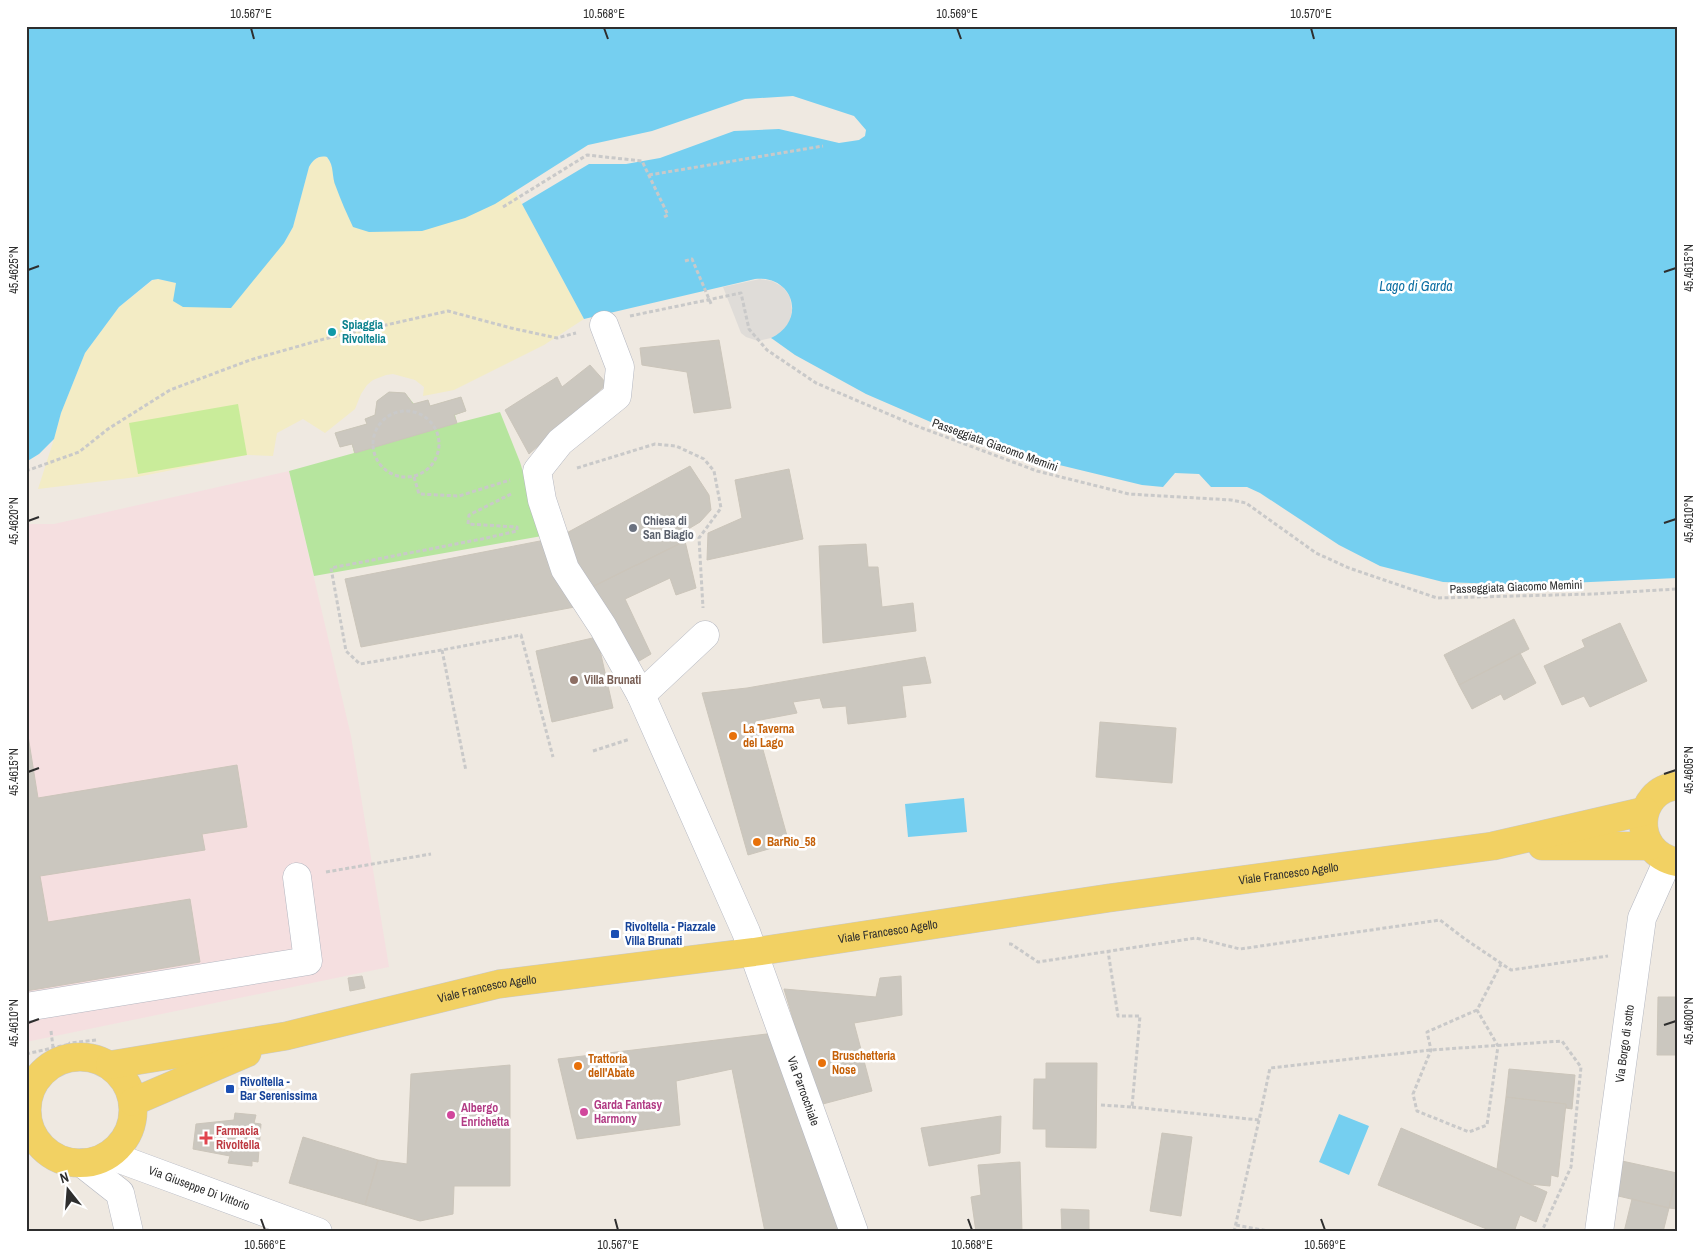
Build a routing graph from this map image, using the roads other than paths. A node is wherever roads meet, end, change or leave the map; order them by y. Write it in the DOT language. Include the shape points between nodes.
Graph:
graph roads {
  1 [pos="604,325"];
  2 [pos="704,635"];
  3 [pos="641,695"];
  4 [pos="1677,786"];
  5 [pos="1645,811"];
  6 [pos="1493,846"];
  7 [pos="1665,856"];
  8 [pos="297,877"];
  9 [pos="754,952"];
  10 [pos="26,1007"];
  11 [pos="286,1036"];
  12 [pos="110,1065"];
  13 [pos="29,1086"];
  14 [pos="133,1102"];
  15 [pos="31,1139"];
  16 [pos="109,1155"];
  17 [pos="82,1163"];
  18 [pos="129,1232"];
  19 [pos="318,1232"];
  20 [pos="854,1232"];
  21 [pos="1599,1232"];
  1 -- 3 [label="street, Via Parrocchiale" via="620,367 617,396 560,442 531,485 542,500 565,569 603,627"];
  2 -- 3 [label="street"];
  3 -- 9 [label="street, Via Parrocchiale"];
  4 -- 5 [label="main road" via="1660,792"];
  5 -- 6 [label="main road, Viale Francesco Agello"];
  5 -- 7 [label="main road" via="1645,835"];
  6 -- 7 [label="main road, Viale Francesco Agello"];
  6 -- 9 [label="main road, Viale Francesco Agello" via="1109,898"];
  7 -- 21 [label="street, Via Borgo di sotto" via="1642,918"];
  8 -- 10 [label="street" via="308,961"];
  9 -- 11 [label="main road, Viale Francesco Agello" via="499,984"];
  9 -- 20 [label="street, Via Parrocchiale"];
  11 -- 12 [label="main road, Viale Francesco Agello"];
  11 -- 14 [label="main road, Viale Francesco Agello"];
  12 -- 13 [label="main road" via="80,1056 65,1059 51,1066"];
  12 -- 14 [label="main road" via="129,1087"];
  13 -- 15 [label="main road" via="27,1113"];
  14 -- 16 [label="main road" via="129,1132"];
  15 -- 17 [label="main road" via="64,1160"];
  16 -- 17 [label="main road"];
  16 -- 19 [label="street, Via Giuseppe Di Vittorio"];
  17 -- 18 [label="street" via="120,1193"];
}
